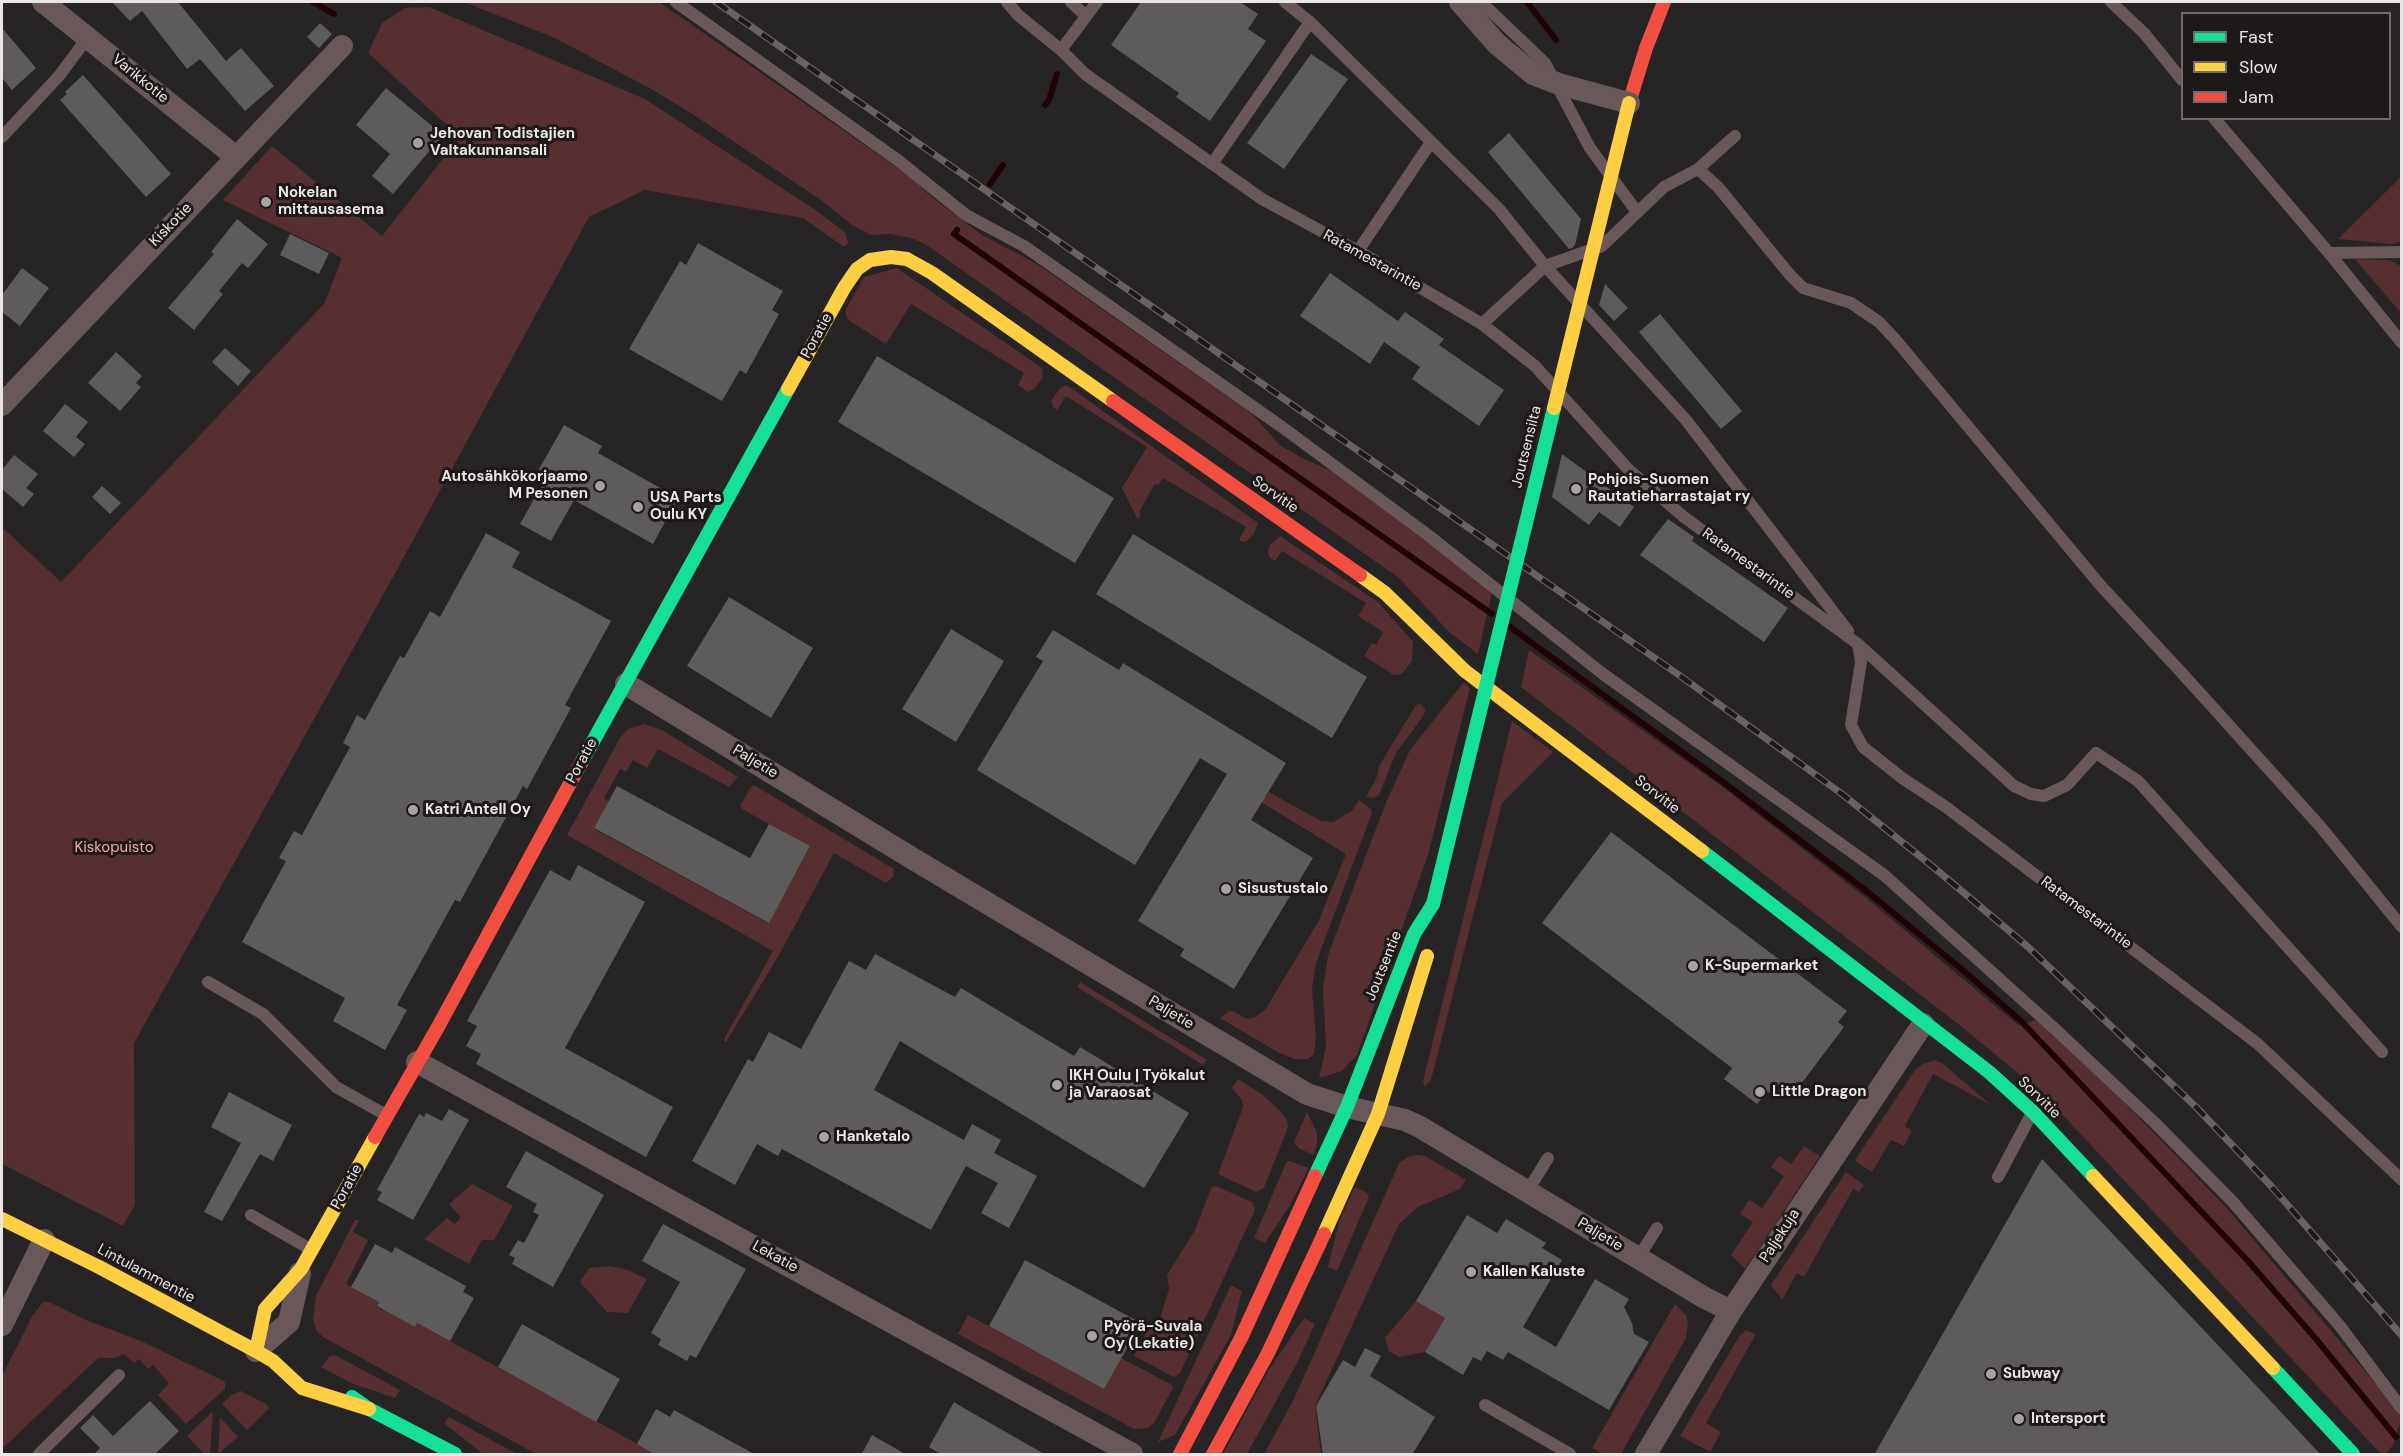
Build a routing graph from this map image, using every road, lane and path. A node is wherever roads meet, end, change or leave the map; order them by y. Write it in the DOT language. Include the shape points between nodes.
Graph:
graph roads {
  1 [pos="43,2"];
  2 [pos="676,2"];
  3 [pos="1007,2"];
  4 [pos="1071,2"];
  5 [pos="1097,2"];
  6 [pos="1285,2"];
  7 [pos="1460,2"];
  8 [pos="1481,2"];
  9 [pos="1664,2"];
  10 [pos="2111,2"];
  11 [pos="1299,6"];
  12 [pos="1086,16"];
  13 [pos="1310,22"];
  14 [pos="88,37"];
  15 [pos="342,46"];
  16 [pos="1061,50"];
  17 [pos="2181,79"];
  18 [pos="1629,103"];
  19 [pos="2216,120"];
  20 [pos="1735,135"];
  21 [pos="2,137"];
  22 [pos="1431,142"];
  23 [pos="236,157"];
  24 [pos="1212,165"];
  25 [pos="1698,168"];
  26 [pos="1637,212"];
  27 [pos="1358,251"];
  28 [pos="2402,252"];
  29 [pos="2329,253"];
  30 [pos="870,260"];
  31 [pos="1545,266"];
  32 [pos="1482,324"];
  33 [pos="2402,343"];
  34 [pos="2,405"];
  35 [pos="1858,644"];
  36 [pos="626,684"];
  37 [pos="1433,904"];
  38 [pos="1433,926"];
  39 [pos="2402,927"];
  40 [pos="1430,947"];
  41 [pos="208,982"];
  42 [pos="1923,1024"];
  43 [pos="2382,1052"];
  44 [pos="417,1062"];
  45 [pos="1347,1107"];
  46 [pos="2033,1112"];
  47 [pos="1377,1114"];
  48 [pos="387,1116"];
  49 [pos="1548,1158"];
  50 [pos="1998,1177"];
  51 [pos="2402,1180"];
  52 [pos="1527,1192"];
  53 [pos="251,1215"];
  54 [pos="2,1219"];
  55 [pos="1657,1228"];
  56 [pos="44,1240"];
  57 [pos="1638,1258"];
  58 [pos="306,1259"];
  59 [pos="1731,1311"];
  60 [pos="2,1325"];
  61 [pos="265,1356"];
  62 [pos="302,1367"];
  63 [pos="119,1375"];
  64 [pos="331,1383"];
  65 [pos="1485,1406"];
  66 [pos="369,1409"];
  67 [pos="2402,1409"];
  68 [pos="39,1455"];
  69 [pos="455,1455"];
  70 [pos="1132,1455"];
  71 [pos="1180,1455"];
  72 [pos="1213,1455"];
  73 [pos="1570,1455"];
  74 [pos="1646,1455"];
  75 [pos="2353,1455"];
  1 -- 14 [label="street, Varikkotie"];
  2 -- 67 [label="lane" via="899,161 966,215 1024,246 1282,427 1603,674 1884,875 2072,1044 2232,1200 2340,1326"];
  3 -- 16 [label="lane, Ratamestarintie"];
  4 -- 12 [label="lane"];
  5 -- 12 [label="lane"];
  6 -- 11 [label="lane"];
  7 -- 18 [label="street, bridge" via="1497,44 1533,74"];
  8 -- 26 [label="lane" via="1545,63 1590,148"];
  9 -- 18 [label="street, Joutsensilta"];
  10 -- 17 [label="lane" via="2144,33"];
  11 -- 13 [label="lane"];
  12 -- 16 [label="lane"];
  13 -- 22 [label="lane"];
  13 -- 24 [label="lane"];
  14 -- 21 [label="lane"];
  14 -- 23 [label="street, Varikkotie"];
  15 -- 23 [label="street, Kiskotie"];
  16 -- 24 [label="lane, Ratamestarintie" via="1085,74"];
  18 -- 37 [label="street, Joutsensilta, bridge"];
  19 -- 29 [label="lane"];
  20 -- 25 [label="lane"];
  22 -- 27 [label="lane"];
  22 -- 31 [label="lane" via="1499,208"];
  23 -- 34 [label="street, Kiskotie"];
  24 -- 27 [label="lane, Ratamestarintie" via="1262,199"];
  25 -- 26 [label="lane" via="1664,187"];
  25 -- 39 [label="lane" via="1803,288 1851,303 1895,339 2101,586 2320,826"];
  26 -- 31 [label="lane" via="1602,246"];
  27 -- 32 [label="lane, Ratamestarintie"];
  28 -- 29 [label="lane"];
  29 -- 33 [label="lane"];
  30 -- 36 [label="street, Poratie" via="857,268 844,288"];
  30 -- 42 [label="street, Sorvitie" via="906,259 933,273 1384,594 1465,671"];
  31 -- 32 [label="lane"];
  31 -- 35 [label="lane" via="1686,420"];
  32 -- 35 [label="lane, Ratamestarintie" via="1535,366 1628,469 1684,518"];
  35 -- 43 [label="lane" via="2014,786 2044,796 2067,785 2097,753 2138,781"];
  35 -- 51 [label="lane, Ratamestarintie" via="1862,662 1851,725 1863,747 2258,1044"];
  36 -- 44 [label="street, Poratie"];
  36 -- 45 [label="street, Paljetie" via="1307,1094"];
  37 -- 38 [label="street"];
  37 -- 45 [label="street, Joutsentie" via="1414,934"];
  40 -- 47 [label="street"];
  41 -- 48 [label="lane" via="264,1014 336,1087"];
  42 -- 46 [label="street, Sorvitie" via="1989,1072"];
  42 -- 59 [label="street, Paljekuja"];
  44 -- 48 [label="street, Poratie"];
  44 -- 70 [label="street, Lekatie"];
  45 -- 47 [label="street, Paljetie"];
  45 -- 71 [label="street, Joutsentie" via="1241,1338"];
  46 -- 50 [label="lane"];
  46 -- 75 [label="street, Sorvitie"];
  47 -- 52 [label="street, Paljetie" via="1420,1127"];
  47 -- 72 [label="street" via="1305,1278"];
  48 -- 58 [label="street, Poratie"];
  49 -- 52 [label="lane"];
  52 -- 57 [label="street, Paljetie"];
  53 -- 58 [label="lane"];
  54 -- 56 [label="street, Lintulammentie"];
  55 -- 57 [label="lane"];
  56 -- 60 [label="street"];
  56 -- 61 [label="street, Lintulammentie"];
  57 -- 59 [label="street, Paljetie"];
  58 -- 61 [label="street, Poratie" via="289,1322"];
  59 -- 74 [label="street, Paljekuja"];
  61 -- 62 [label="street, Lintulammentie"];
  61 -- 66 [label="street, Lintulammentie" via="302,1388"];
  63 -- 68 [label="lane"];
  64 -- 66 [label="street, Lintulammentie"];
  65 -- 73 [label="lane"];
  66 -- 69 [label="street, Lintulammentie"];
}
